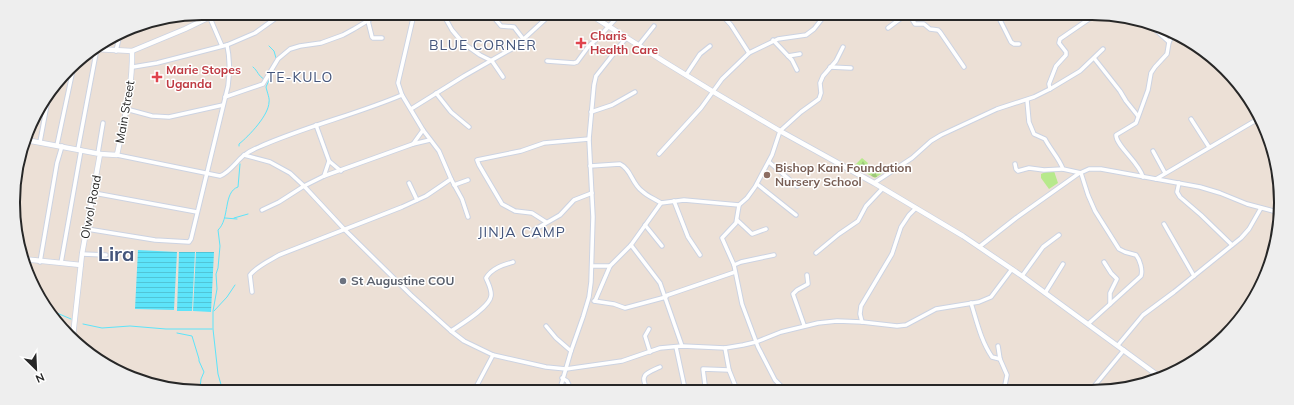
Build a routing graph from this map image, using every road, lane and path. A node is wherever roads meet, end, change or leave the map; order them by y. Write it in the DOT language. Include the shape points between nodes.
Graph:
graph roads {
  1 [pos="205,20"];
  2 [pos="211,20"];
  3 [pos="273,20"];
  4 [pos="412,20"];
  5 [pos="446,20"];
  6 [pos="496,20"];
  7 [pos="545,20"];
  8 [pos="600,20"];
  9 [pos="614,20"];
  10 [pos="727,20"];
  11 [pos="822,20"];
  12 [pos="899,20"];
  13 [pos="913,20"];
  14 [pos="1000,20"];
  15 [pos="1086,20"];
  16 [pos="368,21"];
  17 [pos="608,26"];
  18 [pos="654,26"];
  19 [pos="888,28"];
  20 [pos="1159,33"];
  21 [pos="382,38"];
  22 [pos="626,38"];
  23 [pos="1171,39"];
  24 [pos="524,40"];
  25 [pos="773,40"];
  26 [pos="118,41"];
  27 [pos="1169,42"];
  28 [pos="591,44"];
  29 [pos="1018,44"];
  30 [pos="227,45"];
  31 [pos="222,46"];
  32 [pos="638,46"];
  33 [pos="710,46"];
  34 [pos="843,47"];
  35 [pos="1103,49"];
  36 [pos="103,50"];
  37 [pos="116,51"];
  38 [pos="132,51"];
  39 [pos="602,52"];
  40 [pos="749,53"];
  41 [pos="800,54"];
  42 [pos="95,55"];
  43 [pos="788,56"];
  44 [pos="1094,58"];
  45 [pos="492,60"];
  46 [pos="547,61"];
  47 [pos="133,67"];
  48 [pos="830,67"];
  49 [pos="964,67"];
  50 [pos="851,68"];
  51 [pos="797,70"];
  52 [pos="72,74"];
  53 [pos="686,75"];
  54 [pos="503,77"];
  55 [pos="1050,89"];
  56 [pos="712,91"];
  57 [pos="635,92"];
  58 [pos="436,93"];
  59 [pos="402,95"];
  60 [pos="225,97"];
  61 [pos="1027,100"];
  62 [pos="223,104"];
  63 [pos="46,108"];
  64 [pos="126,110"];
  65 [pos="410,110"];
  66 [pos="591,112"];
  67 [pos="1138,116"];
  68 [pos="1191,119"];
  69 [pos="1255,121"];
  70 [pos="103,123"];
  71 [pos="316,125"];
  72 [pos="469,127"];
  73 [pos="423,130"];
  74 [pos="780,131"];
  75 [pos="589,139"];
  76 [pos="430,140"];
  77 [pos="31,141"];
  78 [pos="40,142"];
  79 [pos="413,144"];
  80 [pos="59,146"];
  81 [pos="1209,147"];
  82 [pos="80,149"];
  83 [pos="1153,151"];
  84 [pos="99,153"];
  85 [pos="659,154"];
  86 [pos="117,155"];
  87 [pos="244,155"];
  88 [pos="330,161"];
  89 [pos="769,162"];
  90 [pos="1014,164"];
  91 [pos="590,166"];
  92 [pos="1063,169"];
  93 [pos="341,171"];
  94 [pos="207,172"];
  95 [pos="1081,173"];
  96 [pos="1165,173"];
  97 [pos="324,176"];
  98 [pos="1143,177"];
  99 [pos="451,179"];
  100 [pos="1156,179"];
  101 [pos="468,180"];
  102 [pos="409,182"];
  103 [pos="874,183"];
  104 [pos="1179,183"];
  105 [pos="757,184"];
  106 [pos="454,185"];
  107 [pos="304,186"];
  108 [pos="797,186"];
  109 [pos="882,188"];
  110 [pos="94,193"];
  111 [pos="592,193"];
  112 [pos="417,200"];
  113 [pos="674,201"];
  114 [pos="661,203"];
  115 [pos="739,205"];
  116 [pos="916,208"];
  117 [pos="1261,208"];
  118 [pos="262,210"];
  119 [pos="1274,211"];
  120 [pos="197,212"];
  121 [pos="796,215"];
  122 [pos="468,217"];
  123 [pos="737,220"];
  124 [pos="546,222"];
  125 [pos="1164,224"];
  126 [pos="645,225"];
  127 [pos="87,229"];
  128 [pos="766,229"];
  129 [pos="344,230"];
  130 [pos="1059,235"];
  131 [pos="535,236"];
  132 [pos="630,245"];
  133 [pos="662,246"];
  134 [pos="979,246"];
  135 [pos="1232,246"];
  136 [pos="816,253"];
  137 [pos="82,254"];
  138 [pos="106,255"];
  139 [pos="700,255"];
  140 [pos="774,255"];
  141 [pos="30,261"];
  142 [pos="40,262"];
  143 [pos="513,262"];
  144 [pos="1104,262"];
  145 [pos="60,264"];
  146 [pos="1063,264"];
  147 [pos="81,265"];
  148 [pos="734,265"];
  149 [pos="592,266"];
  150 [pos="610,266"];
  151 [pos="1012,269"];
  152 [pos="735,272"];
  153 [pos="806,275"];
  154 [pos="1022,276"];
  155 [pos="1194,276"];
  156 [pos="252,292"];
  157 [pos="1045,293"];
  158 [pos="666,297"];
  159 [pos="588,300"];
  160 [pos="595,301"];
  161 [pos="971,303"];
  162 [pos="1110,304"];
  163 [pos="862,322"];
  164 [pos="1088,324"];
  165 [pos="804,325"];
  166 [pos="546,326"];
  167 [pos="649,329"];
  168 [pos="451,331"];
  169 [pos="73,332"];
  170 [pos="756,342"];
  171 [pos="1118,345"];
  172 [pos="676,346"];
  173 [pos="682,346"];
  174 [pos="998,346"];
  175 [pos="725,348"];
  176 [pos="1124,350"];
  177 [pos="571,351"];
  178 [pos="650,352"];
  179 [pos="493,355"];
  180 [pos="1000,358"];
  181 [pos="660,367"];
  182 [pos="566,369"];
  183 [pos="729,370"];
  184 [pos="1155,373"];
  185 [pos="562,378"];
  186 [pos="477,385"];
  187 [pos="561,385"];
  188 [pos="570,385"];
  189 [pos="646,385"];
  190 [pos="684,385"];
  191 [pos="705,385"];
  192 [pos="735,385"];
  193 [pos="779,385"];
  194 [pos="1005,385"];
  195 [pos="1095,385"];
  1 -- 38 [label="street"];
  2 -- 31 [label="street"];
  3 -- 30 [label="street" via="255,32"];
  4 -- 59 [label="street" via="397,80"];
  5 -- 45 [label="street" via="468,47 480,56"];
  6 -- 24 [label="street" via="503,27 514,27"];
  7 -- 24 [label="street"];
  8 -- 17 [label="street"];
  9 -- 17 [label="street"];
  10 -- 40 [label="street"];
  11 -- 25 [label="street" via="806,35"];
  12 -- 19 [label="street"];
  13 -- 49 [label="street" via="916,24 924,24 930,29 938,30"];
  14 -- 29 [label="street" via="1011,42"];
  15 -- 55 [label="street" via="1059,41 1066,56 1056,66"];
  16 -- 21 [label="street" via="372,37"];
  16 -- 60 [label="street" via="354,30 321,43 290,49 278,59 263,84"];
  17 -- 22 [label="street"];
  17 -- 28 [label="street"];
  18 -- 32 [label="street"];
  20 -- 27 [label="street"];
  22 -- 32 [label="street"];
  22 -- 66 [label="street" via="596,76"];
  23 -- 27 [label="street"];
  24 -- 45 [label="street"];
  25 -- 40 [label="street"];
  25 -- 43 [label="street"];
  26 -- 37 [label="street"];
  27 -- 67 [label="street" via="1167,54 1152,73 1150,86"];
  28 -- 39 [label="street"];
  28 -- 46 [label="street" via="574,63"];
  30 -- 31 [label="street"];
  30 -- 60 [label="street" via="230,67"];
  31 -- 47 [label="street"];
  32 -- 53 [label="street"];
  33 -- 53 [label="street" via="700,54"];
  34 -- 48 [label="street"];
  35 -- 44 [label="street"];
  36 -- 37 [label="street"];
  37 -- 38 [label="street"];
  38 -- 47 [label="street, Main Street"];
  40 -- 56 [label="street"];
  41 -- 43 [label="street"];
  42 -- 82 [label="street"];
  43 -- 51 [label="street"];
  44 -- 55 [label="street" via="1072,77"];
  44 -- 67 [label="street"];
  45 -- 54 [label="street"];
  45 -- 58 [label="street"];
  47 -- 64 [label="street, Main Street"];
  48 -- 50 [label="street"];
  48 -- 74 [label="street" via="821,80 819,99"];
  52 -- 80 [label="street"];
  53 -- 56 [label="street"];
  55 -- 61 [label="street"];
  56 -- 74 [label="street"];
  56 -- 85 [label="street" via="701,108"];
  57 -- 66 [label="street" via="612,105"];
  58 -- 65 [label="street"];
  58 -- 72 [label="street" via="451,112"];
  59 -- 65 [label="street"];
  59 -- 71 [label="street"];
  60 -- 62 [label="street"];
  61 -- 92 [label="street" via="1031,129 1034,134 1045,139"];
  61 -- 103 [label="street" via="997,109 931,141 912,158"];
  62 -- 64 [label="street" via="169,117"];
  62 -- 94 [label="street"];
  63 -- 78 [label="street"];
  64 -- 86 [label="street, Main Street"];
  65 -- 73 [label="street"];
  66 -- 75 [label="street"];
  67 -- 98 [label="street" via="1135,124 1116,136"];
  68 -- 81 [label="street"];
  69 -- 81 [label="street"];
  70 -- 84 [label="street"];
  71 -- 87 [label="street" via="276,139"];
  71 -- 88 [label="street"];
  73 -- 76 [label="street"];
  73 -- 79 [label="street"];
  74 -- 89 [label="street"];
  74 -- 103 [label="street"];
  75 -- 91 [label="street"];
  75 -- 124 [label="street" via="544,143 521,151 478,160 502,204 515,211 532,213"];
  76 -- 79 [label="street"];
  76 -- 99 [label="street" via="439,151"];
  77 -- 78 [label="street"];
  78 -- 80 [label="street"];
  79 -- 93 [label="street"];
  80 -- 82 [label="street"];
  80 -- 142 [label="street"];
  81 -- 96 [label="street"];
  82 -- 84 [label="street"];
  82 -- 145 [label="street"];
  83 -- 96 [label="street"];
  84 -- 86 [label="street, Main Street"];
  84 -- 110 [label="street, Olwol Road"];
  86 -- 94 [label="street"];
  87 -- 94 [label="street" via="222,175"];
  87 -- 107 [label="street" via="280,167"];
  88 -- 93 [label="street"];
  88 -- 97 [label="street"];
  89 -- 105 [label="street"];
  89 -- 108 [label="street"];
  90 -- 92 [label="street" via="1018,171 1029,168"];
  91 -- 111 [label="street"];
  91 -- 114 [label="street" via="624,166 641,191"];
  92 -- 95 [label="street"];
  93 -- 97 [label="street"];
  94 -- 120 [label="street"];
  95 -- 98 [label="street" via="1089,169 1098,169"];
  95 -- 134 [label="street"];
  95 -- 162 [label="street" via="1090,202 1119,249 1137,256 1142,270 1141,276"];
  96 -- 100 [label="street"];
  97 -- 107 [label="street"];
  98 -- 100 [label="street"];
  99 -- 106 [label="street"];
  99 -- 112 [label="street"];
  100 -- 104 [label="street"];
  101 -- 106 [label="street"];
  102 -- 112 [label="street"];
  103 -- 109 [label="street"];
  104 -- 117 [label="street" via="1210,190"];
  104 -- 135 [label="street" via="1180,197"];
  105 -- 115 [label="street"];
  105 -- 121 [label="street"];
  106 -- 122 [label="street"];
  107 -- 118 [label="street"];
  107 -- 129 [label="street"];
  109 -- 116 [label="street"];
  109 -- 136 [label="street" via="866,206 858,221"];
  110 -- 120 [label="street"];
  110 -- 127 [label="street, Olwol Road"];
  111 -- 124 [label="street" via="574,200 560,215"];
  111 -- 149 [label="street"];
  112 -- 129 [label="street"];
  113 -- 114 [label="street"];
  113 -- 115 [label="street"];
  113 -- 139 [label="street" via="688,237"];
  114 -- 126 [label="street"];
  115 -- 123 [label="street"];
  116 -- 134 [label="street"];
  116 -- 163 [label="street" via="901,227 892,254 861,306"];
  117 -- 119 [label="street"];
  117 -- 135 [label="street" via="1249,229"];
  120 -- 127 [label="street" via="192,240 189,242 155,240"];
  123 -- 128 [label="street" via="752,234"];
  123 -- 148 [label="street" via="722,238"];
  124 -- 131 [label="street" via="533,230"];
  125 -- 155 [label="street"];
  126 -- 132 [label="street"];
  126 -- 133 [label="street"];
  127 -- 137 [label="street, Olwol Road"];
  129 -- 156 [label="street" via="279,255 256,269 250,275"];
  129 -- 168 [label="street"];
  130 -- 154 [label="street" via="1043,247"];
  132 -- 150 [label="street"];
  132 -- 158 [label="street" via="658,280"];
  134 -- 151 [label="street"];
  135 -- 155 [label="street"];
  137 -- 138 [label="street"];
  137 -- 147 [label="street, Olwol Road"];
  140 -- 148 [label="street"];
  141 -- 142 [label="street"];
  142 -- 145 [label="street"];
  143 -- 168 [label="street" via="495,269 487,276 491,299 486,306"];
  144 -- 162 [label="street" via="1117,279 1110,293"];
  145 -- 147 [label="street"];
  146 -- 157 [label="street"];
  147 -- 169 [label="street, Olwol Road"];
  148 -- 152 [label="street"];
  149 -- 150 [label="street"];
  149 -- 159 [label="street"];
  150 -- 160 [label="street"];
  151 -- 154 [label="street"];
  151 -- 161 [label="street" via="991,296"];
  152 -- 158 [label="street"];
  152 -- 170 [label="street" via="742,304"];
  153 -- 165 [label="street" via="808,284 794,294"];
  154 -- 157 [label="street"];
  155 -- 171 [label="street" via="1143,315"];
  157 -- 164 [label="street"];
  158 -- 160 [label="street" via="625,308"];
  158 -- 173 [label="street"];
  159 -- 160 [label="street"];
  159 -- 177 [label="street"];
  161 -- 163 [label="street" via="936,309 902,326"];
  161 -- 180 [label="street" via="986,347 992,356"];
  162 -- 164 [label="street"];
  163 -- 165 [label="street" via="837,321"];
  164 -- 171 [label="street"];
  165 -- 170 [label="street"];
  166 -- 177 [label="street"];
  167 -- 178 [label="street" via="645,336"];
  168 -- 179 [label="street" via="471,345"];
  170 -- 175 [label="street"];
  170 -- 193 [label="street" via="762,358"];
  171 -- 176 [label="street"];
  172 -- 173 [label="street"];
  172 -- 178 [label="street"];
  172 -- 190 [label="street"];
  173 -- 175 [label="street"];
  174 -- 180 [label="street"];
  175 -- 183 [label="street"];
  176 -- 184 [label="street"];
  176 -- 195 [label="street"];
  177 -- 182 [label="street"];
  178 -- 182 [label="street" via="622,361"];
  179 -- 182 [label="street"];
  179 -- 186 [label="street"];
  180 -- 194 [label="street" via="1007,375"];
  181 -- 189 [label="street" via="644,376"];
  182 -- 185 [label="street"];
  183 -- 191 [label="street" via="703,369"];
  183 -- 192 [label="street"];
  185 -- 187 [label="street"];
  185 -- 188 [label="street"];
}
